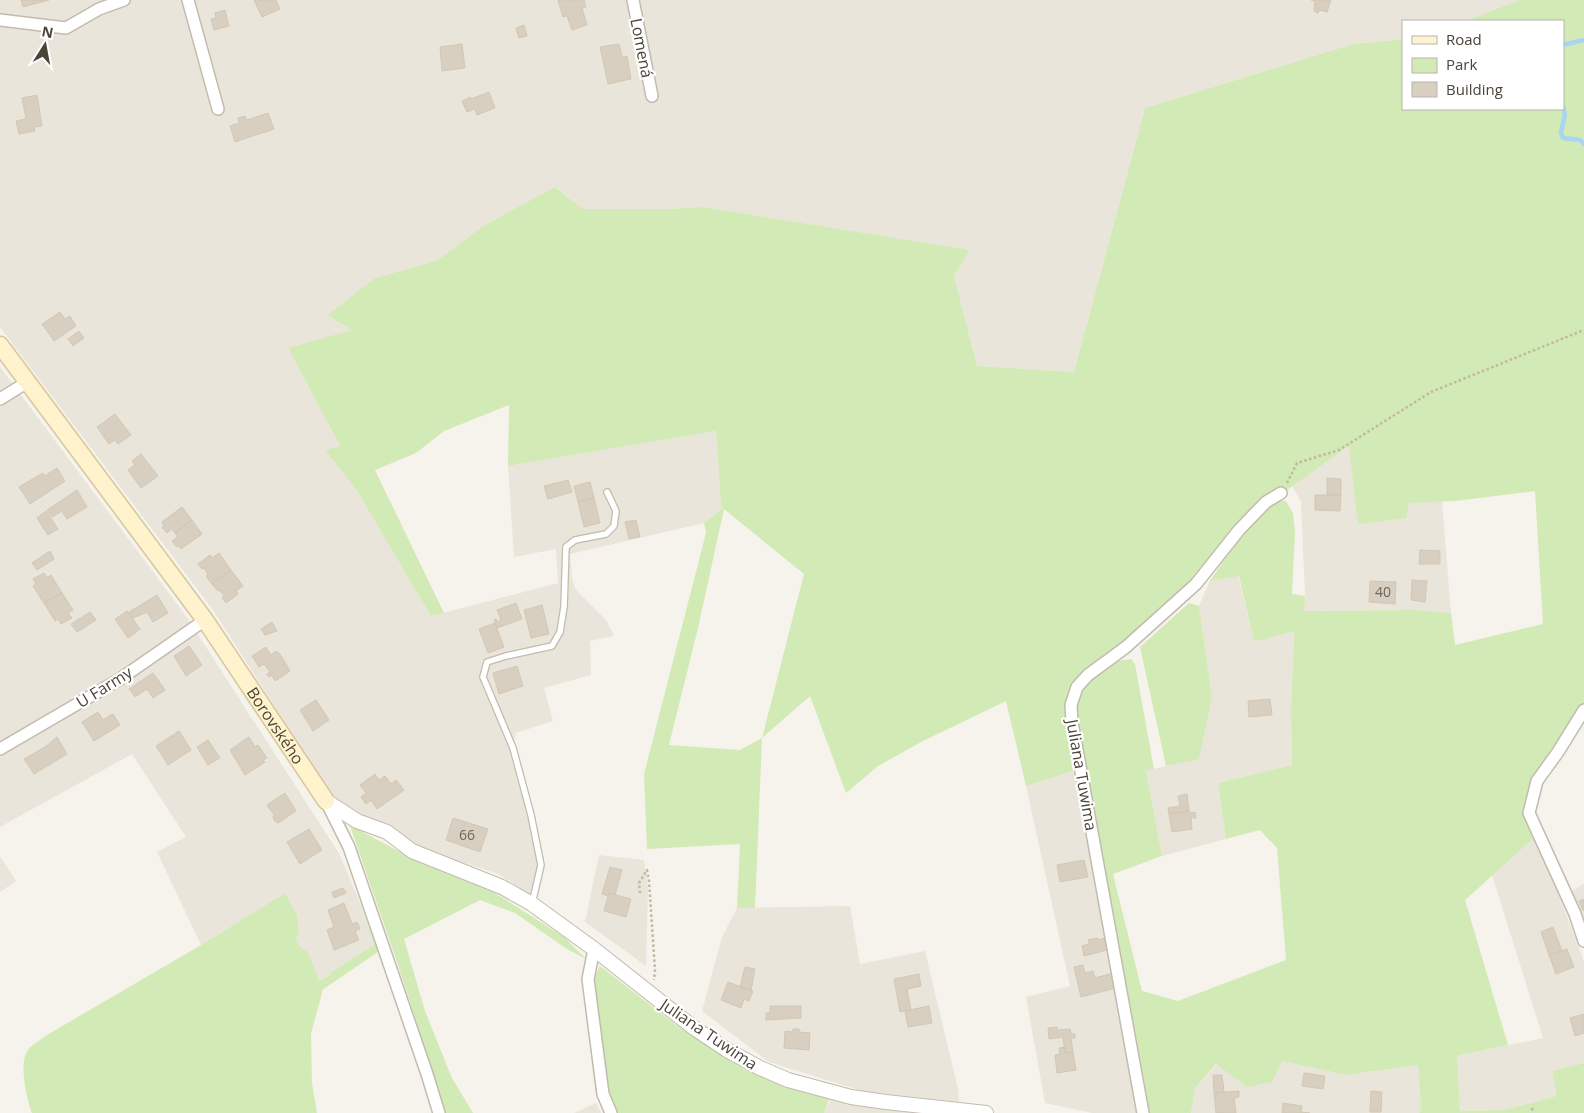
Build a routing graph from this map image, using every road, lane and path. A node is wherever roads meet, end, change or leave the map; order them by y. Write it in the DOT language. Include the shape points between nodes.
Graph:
graph roads {
  1 [pos="124,0"];
  2 [pos="188,0"];
  3 [pos="633,0"];
  4 [pos="0,20"];
  5 [pos="652,96"];
  6 [pos="218,109"];
  7 [pos="1584,330"];
  8 [pos="0,345"];
  9 [pos="29,381"];
  10 [pos="0,399"];
  11 [pos="607,492"];
  12 [pos="1282,493"];
  13 [pos="204,620"];
  14 [pos="1584,710"];
  15 [pos="0,749"];
  16 [pos="326,801"];
  17 [pos="358,821"];
  18 [pos="343,835"];
  19 [pos="640,893"];
  20 [pos="532,904"];
  21 [pos="1584,941"];
  22 [pos="594,949"];
  23 [pos="653,996"];
  24 [pos="1532,1108"];
  25 [pos="438,1113"];
  26 [pos="611,1113"];
  27 [pos="986,1113"];
  28 [pos="1143,1113"];
  29 [pos="1533,1113"];
  1 -- 4 [label="street" via="66,28"];
  2 -- 6 [label="street"];
  3 -- 5 [label="street, Lomená"];
  7 -- 12 [label="path" via="1431,392 1339,450 1297,463"];
  8 -- 9 [label="main road, Borovského"];
  9 -- 10 [label="street"];
  9 -- 13 [label="main road, Borovského"];
  11 -- 20 [label="lane" via="616,511 614,526 606,534 575,540 566,547 564,607 560,632 552,646 487,662 483,677 513,748 531,815 541,865"];
  12 -- 28 [label="street, Juliana Tuwima" via="1266,502 1239,530 1196,584 1126,647 1088,675 1077,688 1071,705"];
  13 -- 15 [label="street, U Farmy" via="120,679"];
  13 -- 16 [label="main road, Borovského"];
  14 -- 21 [label="street" via="1537,781 1529,812"];
  16 -- 17 [label="street, Juliana Tuwima"];
  16 -- 18 [label="street, Borovského"];
  17 -- 18 [label="street"];
  17 -- 20 [label="street, Juliana Tuwima" via="387,832 412,851 502,887"];
  18 -- 25 [label="street, Borovského"];
  19 -- 23 [label="path" via="639,883 647,870 655,970"];
  20 -- 22 [label="street, Juliana Tuwima"];
  22 -- 23 [label="street, Juliana Tuwima"];
  22 -- 26 [label="street" via="588,979 603,1094"];
  23 -- 27 [label="street, Juliana Tuwima" via="726,1050 788,1080 851,1097"];
  24 -- 29 [label="path"];
}
